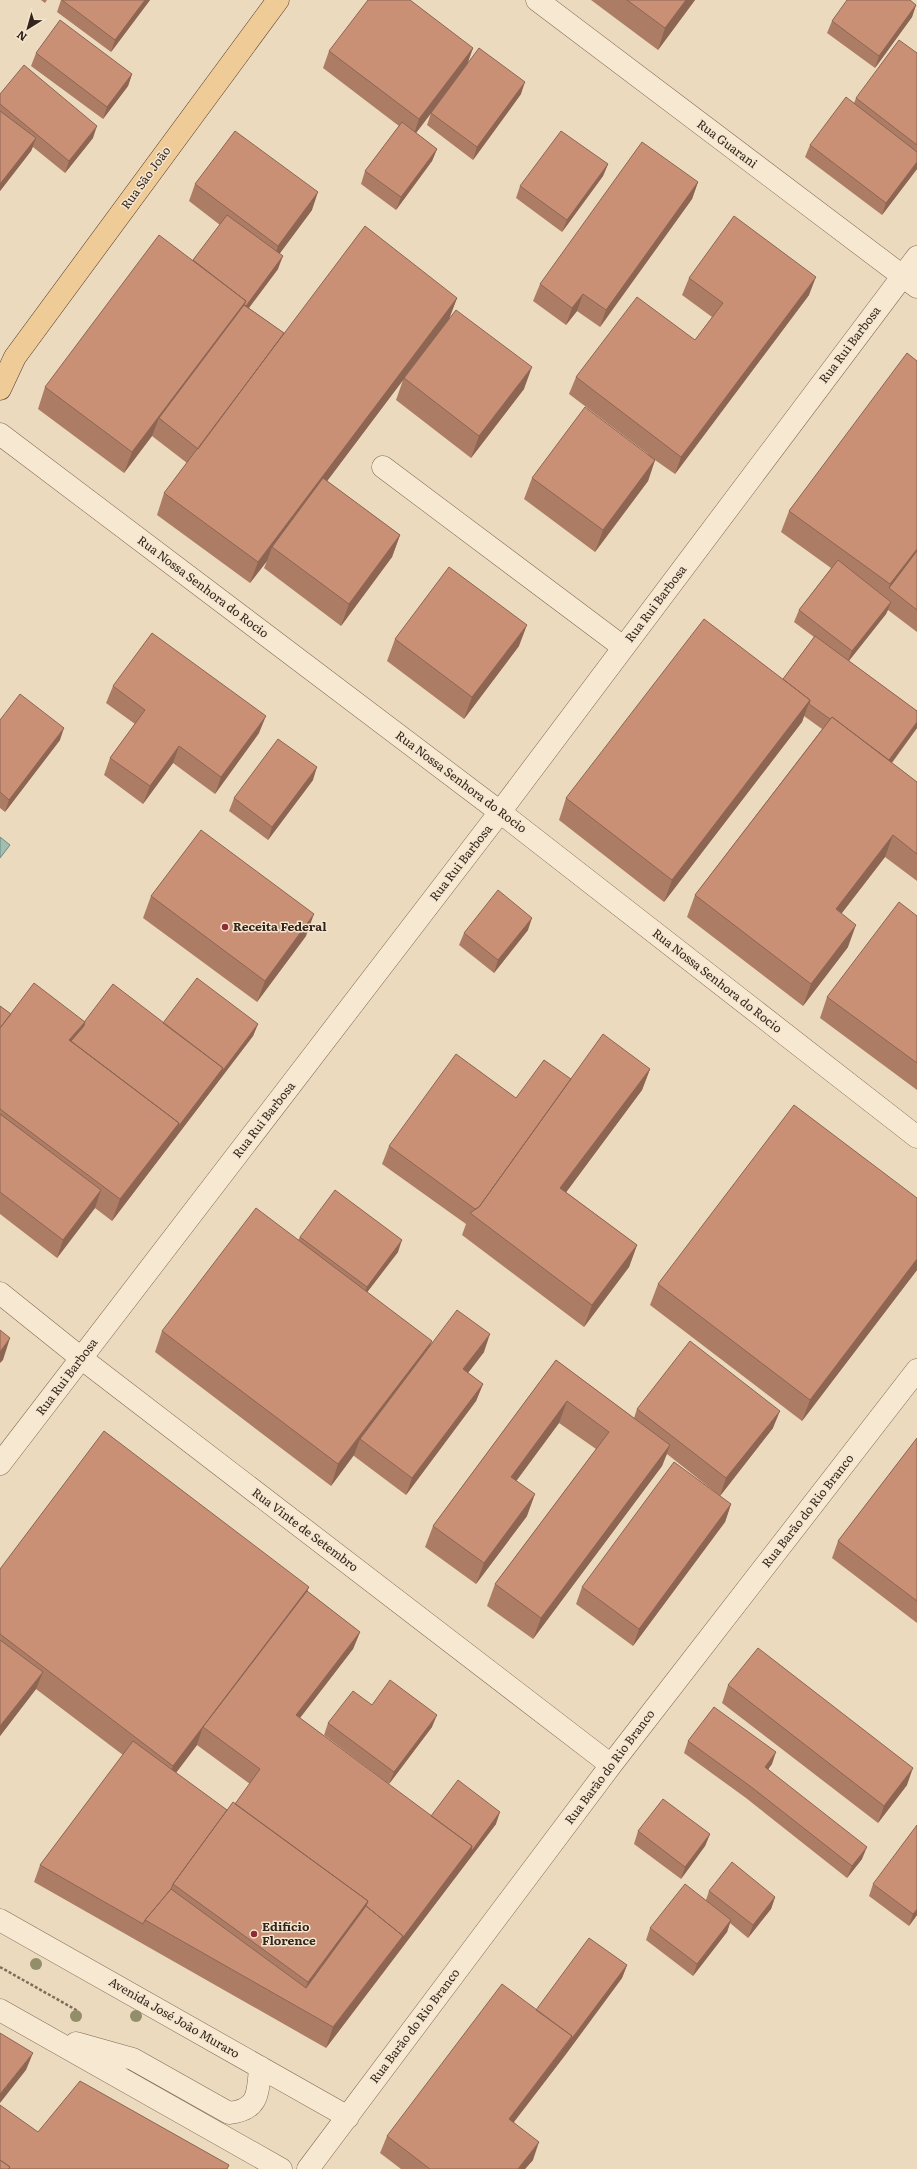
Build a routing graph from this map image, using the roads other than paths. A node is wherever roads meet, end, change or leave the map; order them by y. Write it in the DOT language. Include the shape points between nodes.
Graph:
graph roads {
  1 [pos="278,0"];
  2 [pos="537,0"];
  3 [pos="917,257"];
  4 [pos="909,282"];
  5 [pos="7,363"];
  6 [pos="0,390"];
  7 [pos="0,434"];
  8 [pos="384,467"];
  9 [pos="623,648"];
  10 [pos="500,812"];
  11 [pos="917,1137"];
  12 [pos="0,1293"];
  13 [pos="81,1358"];
  14 [pos="917,1370"];
  15 [pos="0,1464"];
  16 [pos="611,1764"];
  17 [pos="0,1920"];
  18 [pos="0,2010"];
  19 [pos="42,2034"];
  20 [pos="260,2067"];
  21 [pos="348,2117"];
  22 [pos="281,2169"];
  23 [pos="308,2169"];
  1 -- 5 [label="main road, Rua São João"];
  2 -- 4 [label="street, Rua Guarani"];
  3 -- 4 [label="street, Rua Rui Barbosa"];
  4 -- 9 [label="street, Rua Rui Barbosa"];
  5 -- 6 [label="main road, Rua São João"];
  7 -- 10 [label="street, Rua Nossa Senhora do Rocio"];
  8 -- 9 [label="street"];
  9 -- 10 [label="street, Rua Rui Barbosa"];
  10 -- 11 [label="street, Rua Nossa Senhora do Rocio"];
  10 -- 13 [label="street, Rua Rui Barbosa"];
  12 -- 13 [label="street, Rua Vinte de Setembro"];
  13 -- 15 [label="street, Rua Rui Barbosa"];
  13 -- 16 [label="street, Rua Vinte de Setembro"];
  14 -- 16 [label="street, Rua Barão do Rio Branco"];
  16 -- 21 [label="street, Rua Barão do Rio Branco"];
  17 -- 20 [label="street, Avenida José João Muraro"];
  18 -- 19 [label="street"];
  19 -- 20 [label="street" via="133,2059 230,2113 243,2112 254,2103 259,2089"];
  19 -- 22 [label="street"];
  20 -- 21 [label="street, Avenida José João Muraro"];
  21 -- 23 [label="street, Rua Barão do Rio Branco"];
}
